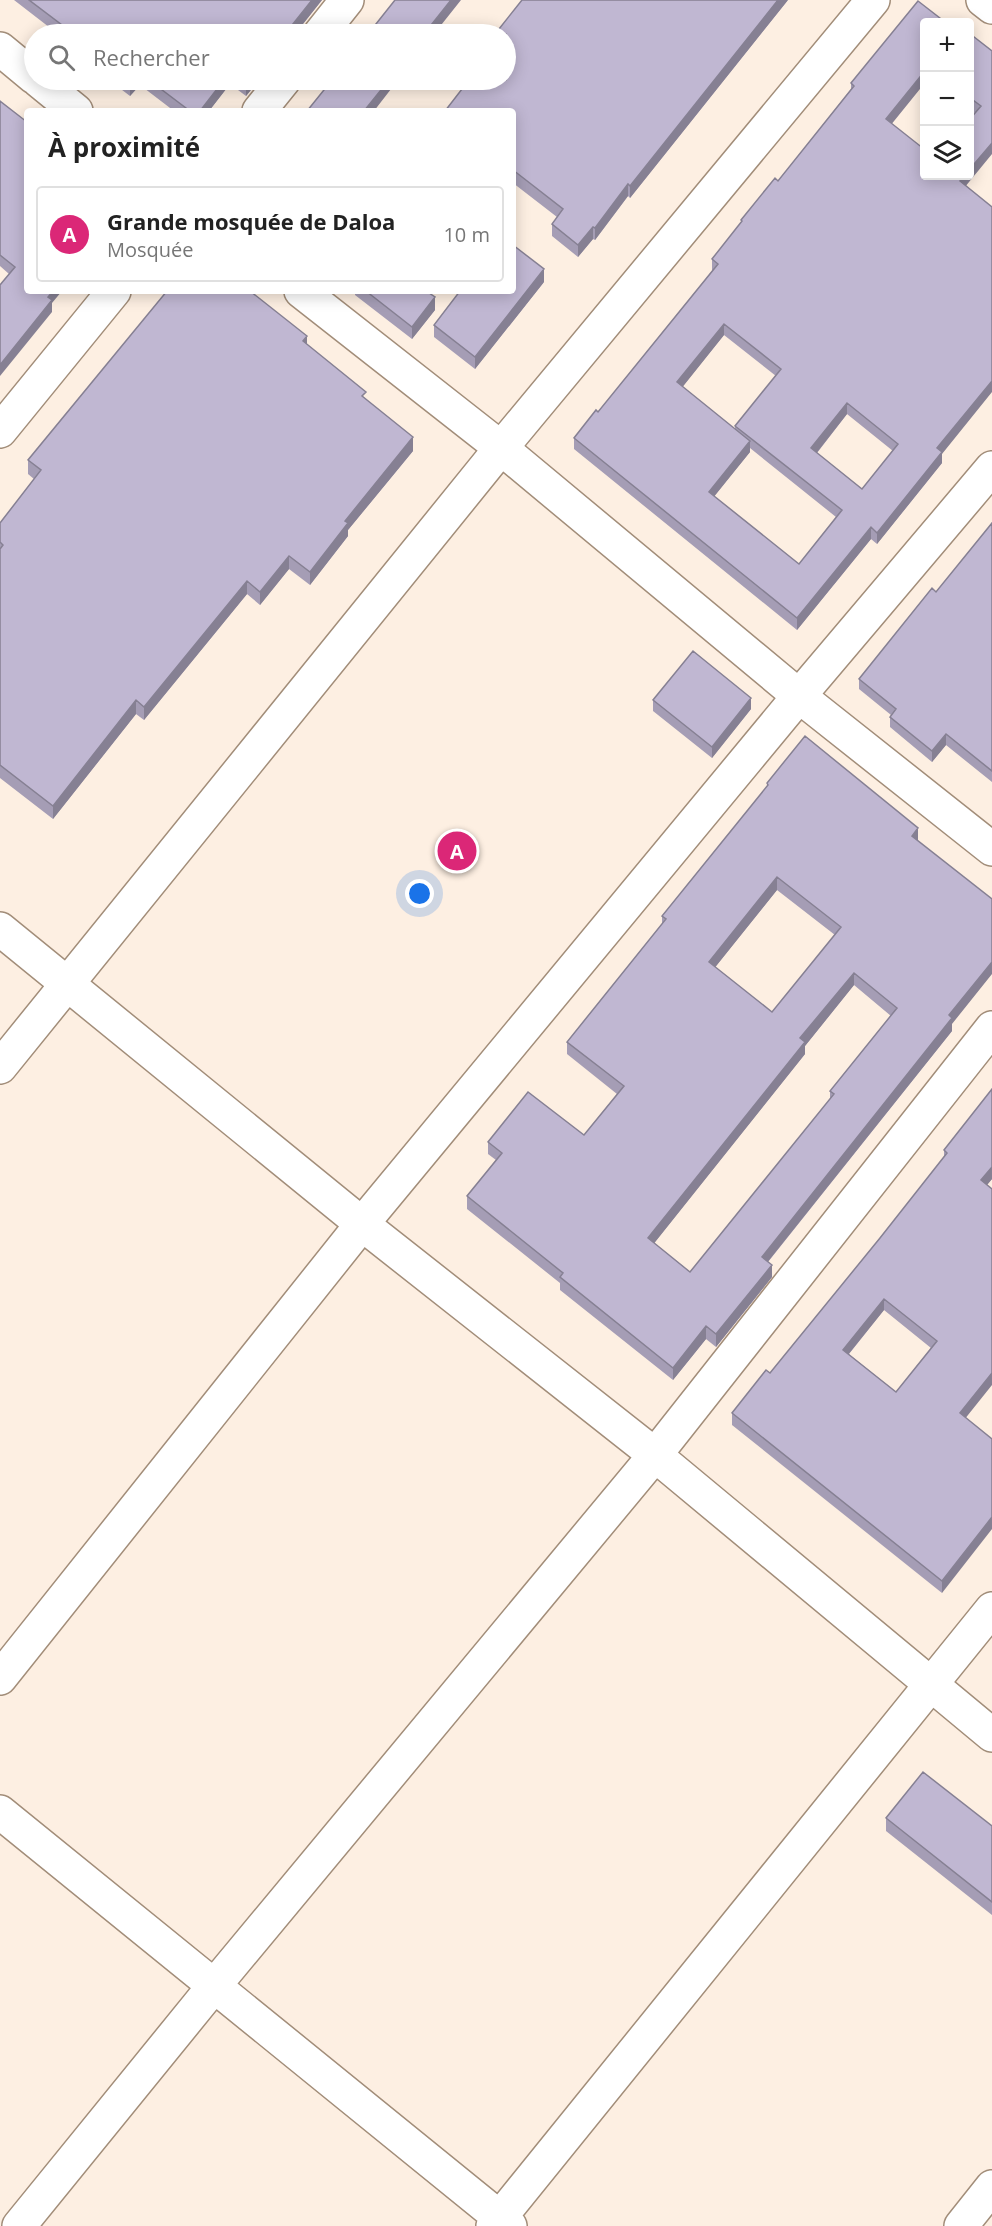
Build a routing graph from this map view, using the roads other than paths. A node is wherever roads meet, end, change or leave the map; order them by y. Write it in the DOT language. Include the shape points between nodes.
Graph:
graph roads {
  1 [pos="347,0"];
  2 [pos="873,0"];
  3 [pos="983,0"];
  4 [pos="992,7"];
  5 [pos="328,24"];
  6 [pos="0,49"];
  7 [pos="24,68"];
  8 [pos="51,90"];
  9 [pos="276,90"];
  10 [pos="72,108"];
  11 [pos="261,108"];
  12 [pos="112,294"];
  13 [pos="305,294"];
  14 [pos="0,430"];
  15 [pos="501,448"];
  16 [pos="992,468"];
  17 [pos="799,696"];
  18 [pos="992,849"];
  19 [pos="0,929"];
  20 [pos="67,985"];
  21 [pos="992,1028"];
  22 [pos="0,1067"];
  23 [pos="362,1224"];
  24 [pos="656,1455"];
  25 [pos="992,1610"];
  26 [pos="0,1678"];
  27 [pos="931,1685"];
  28 [pos="992,1735"];
  29 [pos="0,1812"];
  30 [pos="214,1986"];
  31 [pos="992,2187"];
  32 [pos="501,2223"];
  33 [pos="19,2226"];
  34 [pos="961,2226"];
  1 -- 5 [label="street"];
  2 -- 15 [label="street"];
  3 -- 4 [label="street"];
  6 -- 7 [label="street"];
  8 -- 10 [label="street"];
  9 -- 11 [label="street"];
  12 -- 14 [label="street"];
  13 -- 15 [label="street"];
  15 -- 17 [label="street"];
  15 -- 20 [label="street"];
  16 -- 17 [label="street"];
  17 -- 18 [label="street"];
  17 -- 23 [label="street"];
  19 -- 20 [label="street"];
  20 -- 22 [label="street"];
  20 -- 23 [label="street"];
  21 -- 24 [label="street"];
  23 -- 24 [label="street"];
  23 -- 26 [label="street"];
  24 -- 27 [label="street"];
  24 -- 30 [label="street"];
  25 -- 27 [label="street"];
  27 -- 28 [label="street"];
  27 -- 32 [label="street"];
  29 -- 30 [label="street"];
  30 -- 32 [label="street"];
  30 -- 33 [label="street"];
  31 -- 34 [label="street"];
}
